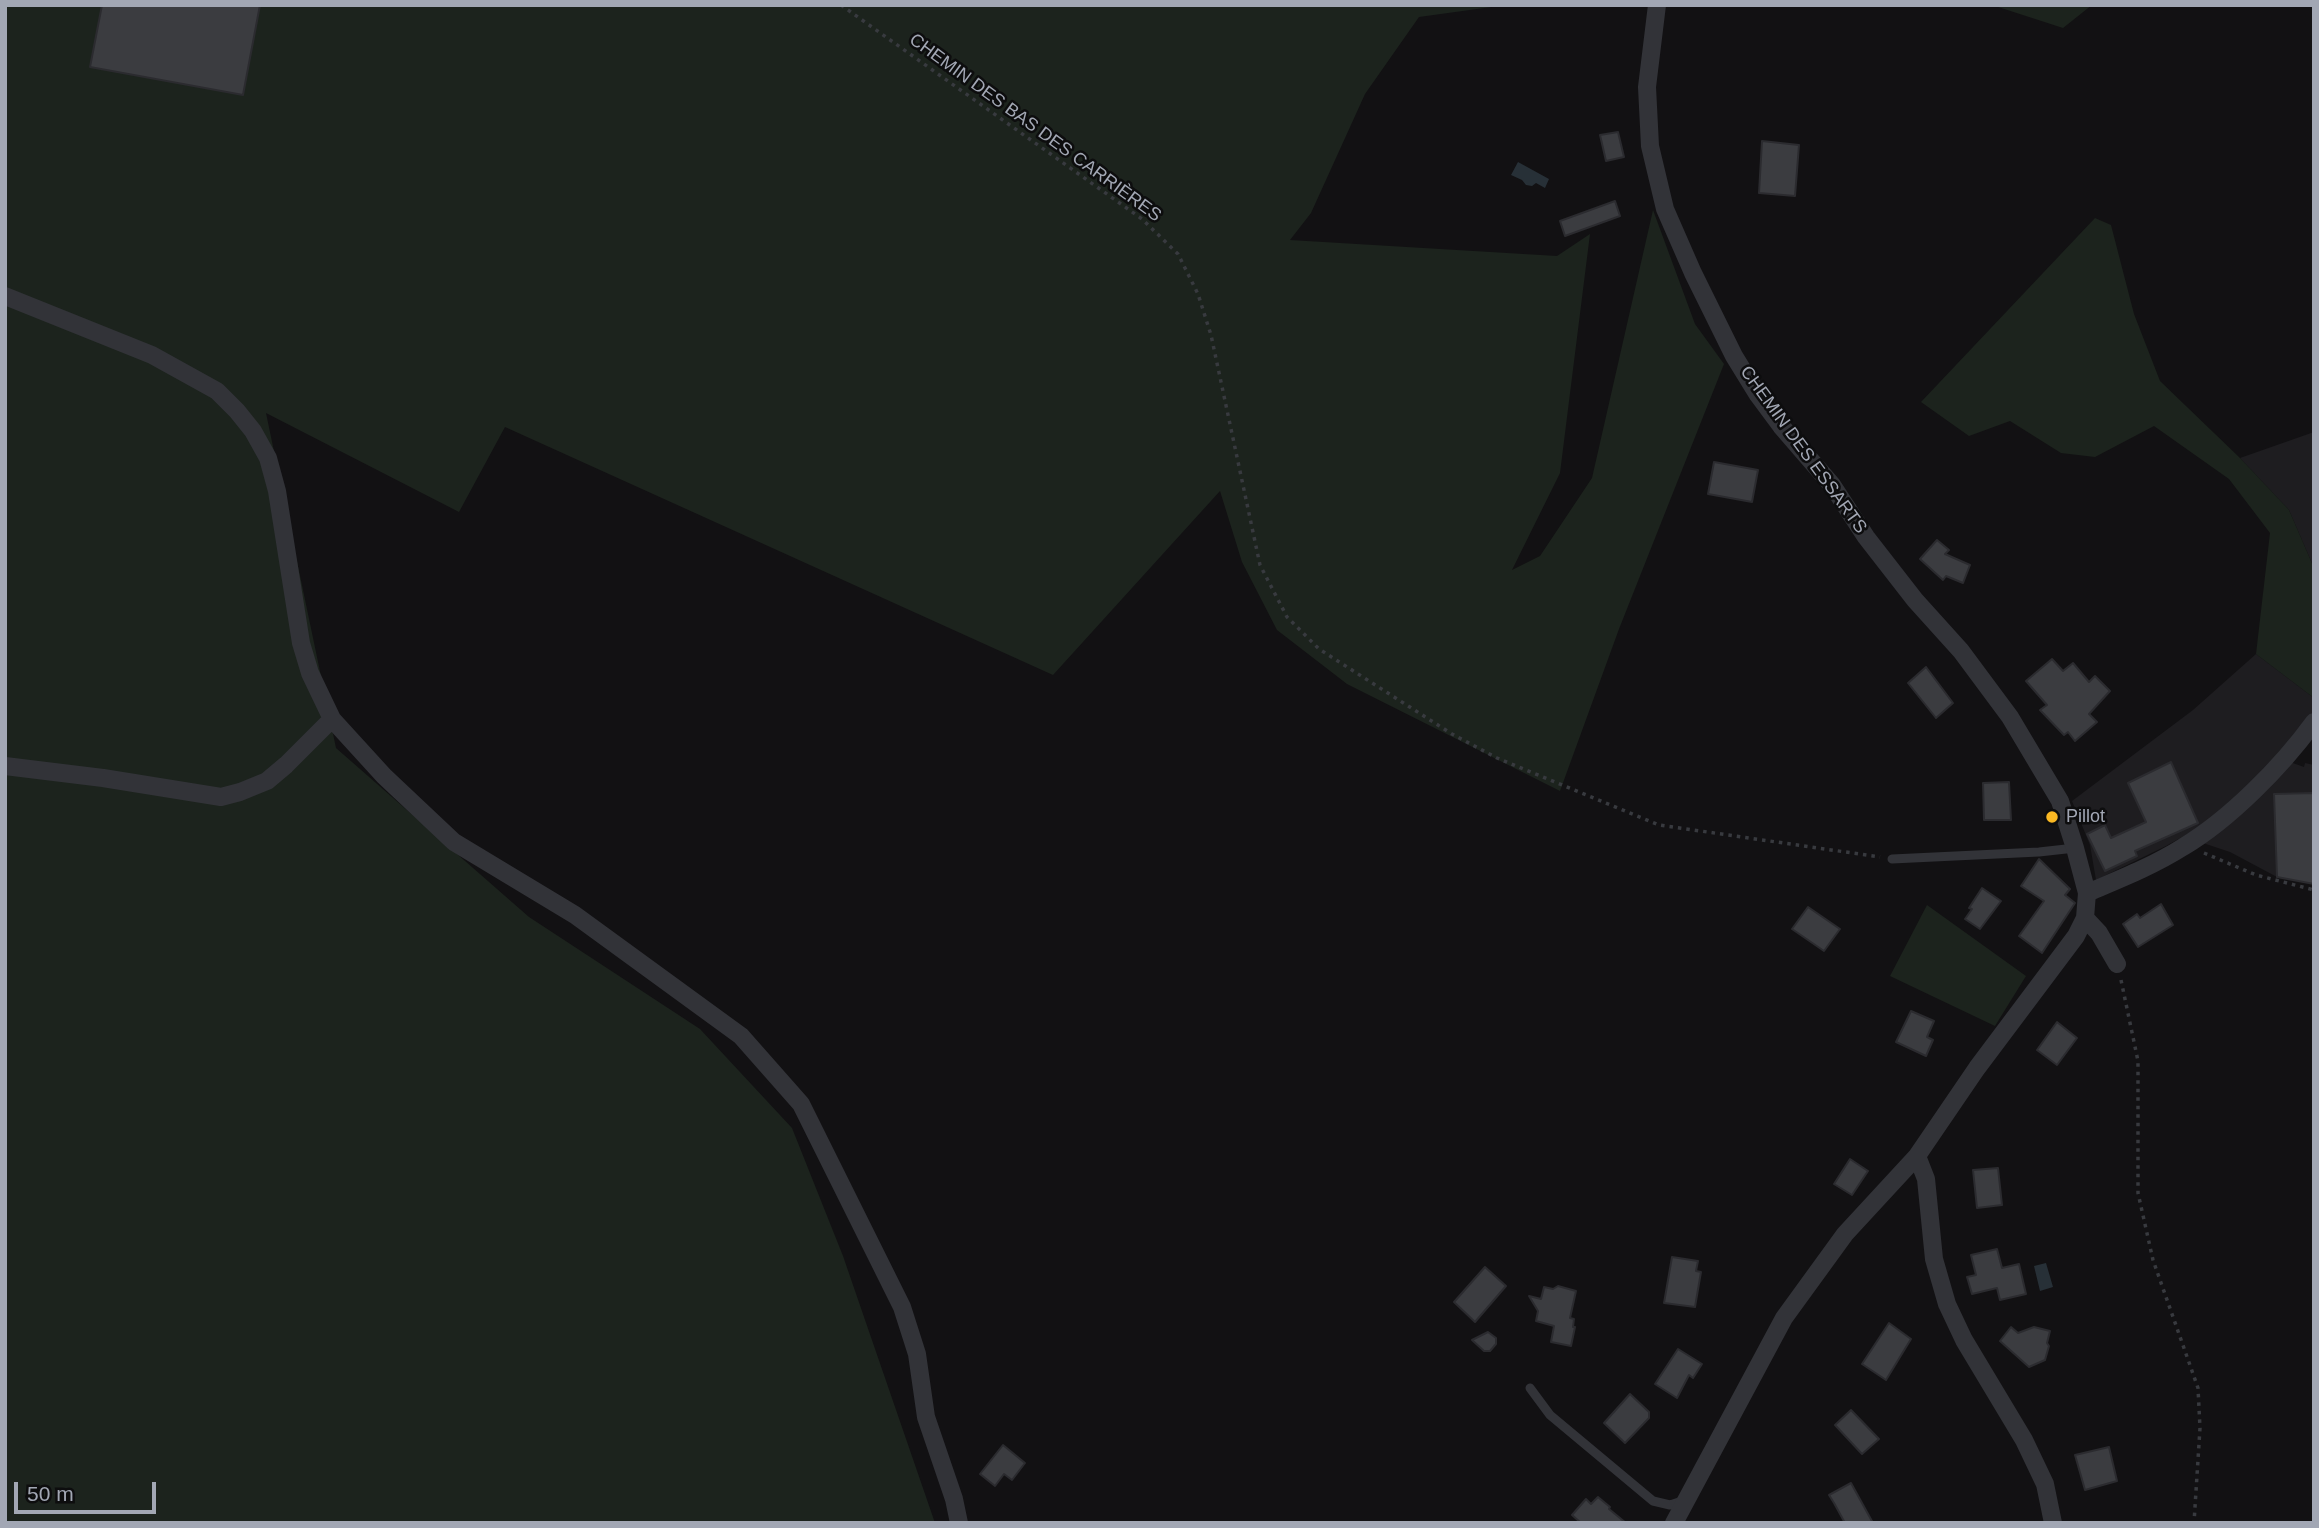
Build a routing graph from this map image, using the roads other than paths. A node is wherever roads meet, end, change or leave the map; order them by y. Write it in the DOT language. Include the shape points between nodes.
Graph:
graph roads {
  1 [pos="1657,5"];
  2 [pos="5,296"];
  3 [pos="332,719"];
  4 [pos="2314,722"];
  5 [pos="5,766"];
  6 [pos="2075,848"];
  7 [pos="1892,859"];
  8 [pos="2087,893"];
  9 [pos="2085,918"];
  10 [pos="2117,964"];
  11 [pos="1917,1156"];
  12 [pos="1530,1388"];
  13 [pos="1685,1500"];
  14 [pos="959,1523"];
  15 [pos="1674,1523"];
  16 [pos="2053,1523"];
  1 -- 6 [label="street, CHEMIN DES ESSARTS" via="1647,87 1650,146 1665,209 1734,356 1781,426 1832,485 1866,537 2010,717 2060,801"];
  2 -- 3 [label="street" via="152,355 217,391 253,431 268,458 277,491 301,643"];
  3 -- 5 [label="street" via="267,780 221,797"];
  3 -- 14 [label="street" via="454,842 575,915 741,1036 801,1104 902,1307 917,1354 926,1417"];
  4 -- 8 [label="street" via="2279,766 2186,846"];
  6 -- 7 [label="lane"];
  6 -- 8 [label="street, CHEMIN DES ESSARTS"];
  8 -- 9 [label="street, CHEMIN DES ESSARTS"];
  9 -- 10 [label="street"];
  9 -- 11 [label="street"];
  11 -- 13 [label="street" via="1845,1234 1784,1318"];
  11 -- 16 [label="street" via="1926,1179 1934,1259 1947,1304 2024,1440 2045,1484"];
  12 -- 13 [label="lane" via="1550,1415 1653,1501 1670,1505"];
  13 -- 15 [label="street"];
}
